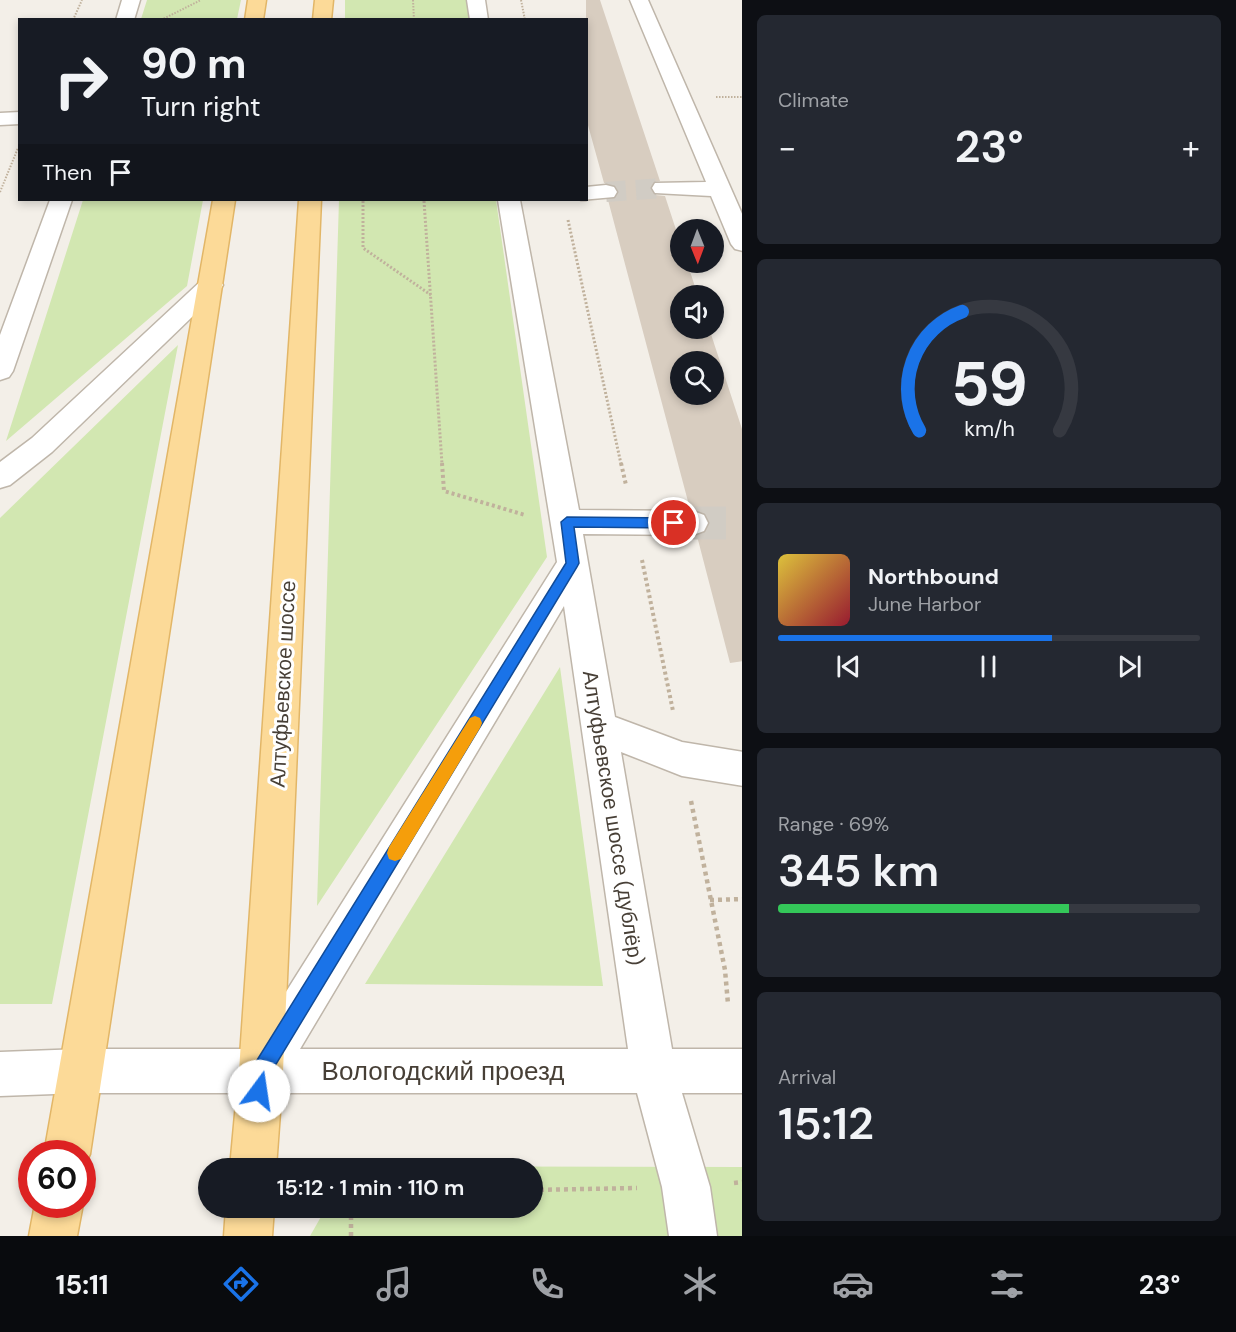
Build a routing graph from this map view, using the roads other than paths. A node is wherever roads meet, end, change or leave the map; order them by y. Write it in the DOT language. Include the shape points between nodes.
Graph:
graph roads {
  1 [pos="131,0"];
  2 [pos="257,0"];
  3 [pos="324,0"];
  4 [pos="476,0"];
  5 [pos="639,0"];
  6 [pos="126,18"];
  7 [pos="254,18"];
  8 [pos="322,18"];
  9 [pos="479,18"];
  10 [pos="0,118"];
  11 [pos="18,118"];
  12 [pos="663,188"];
  13 [pos="720,189"];
  14 [pos="61,201"];
  15 [pos="224,201"];
  16 [pos="310,201"];
  17 [pos="509,201"];
  18 [pos="742,244"];
  19 [pos="211,285"];
  20 [pos="0,299"];
  21 [pos="26,299"];
  22 [pos="0,371"];
  23 [pos="0,477"];
  24 [pos="567,522"];
  25 [pos="693,523"];
  26 [pos="573,563"];
  27 [pos="599,727"];
  28 [pos="742,769"];
  29 [pos="82,1071"];
  30 [pos="261,1071"];
  31 [pos="742,1071"];
  32 [pos="654,1072"];
  33 [pos="0,1074"];
  34 [pos="70,1140"];
  35 [pos="254,1158"];
  36 [pos="56,1218"];
  37 [pos="249,1218"];
  38 [pos="53,1236"];
  39 [pos="248,1236"];
  40 [pos="693,1236"];
  1 -- 6 [label="street"];
  2 -- 7 [label="main road"];
  3 -- 8 [label="main road"];
  4 -- 9 [label="street"];
  5 -- 13 [label="street"];
  10 -- 11 [label="street"];
  12 -- 13 [label="street"];
  13 -- 18 [label="street"];
  14 -- 21 [label="street"];
  15 -- 19 [label="main road"];
  16 -- 30 [label="main road, Алтуфьевское шоссе"];
  17 -- 24 [label="street, Алтуфьевское шоссе (дублёр)"];
  19 -- 23 [label="street" via="42,445"];
  19 -- 29 [label="main road"];
  20 -- 21 [label="street"];
  21 -- 22 [label="street"];
  24 -- 25 [label="street"];
  24 -- 26 [label="street, Алтуфьевское шоссе (дублёр)"];
  26 -- 27 [label="street, Алтуфьевское шоссе (дублёр)"];
  26 -- 30 [label="street"];
  27 -- 28 [label="street" via="682,759"];
  27 -- 32 [label="street, Алтуфьевское шоссе (дублёр)"];
  29 -- 30 [label="street, Вологодский проезд"];
  29 -- 33 [label="street, Вологодский проезд"];
  29 -- 34 [label="main road"];
  30 -- 32 [label="street, Вологодский проезд"];
  30 -- 35 [label="main road, Алтуфьевское шоссе"];
  31 -- 32 [label="street, Вологодский проезд"];
  32 -- 40 [label="street, Алтуфьевское шоссе (дублёр)" via="686,1187"];
  36 -- 38 [label="main road"];
  37 -- 39 [label="main road"];
}
